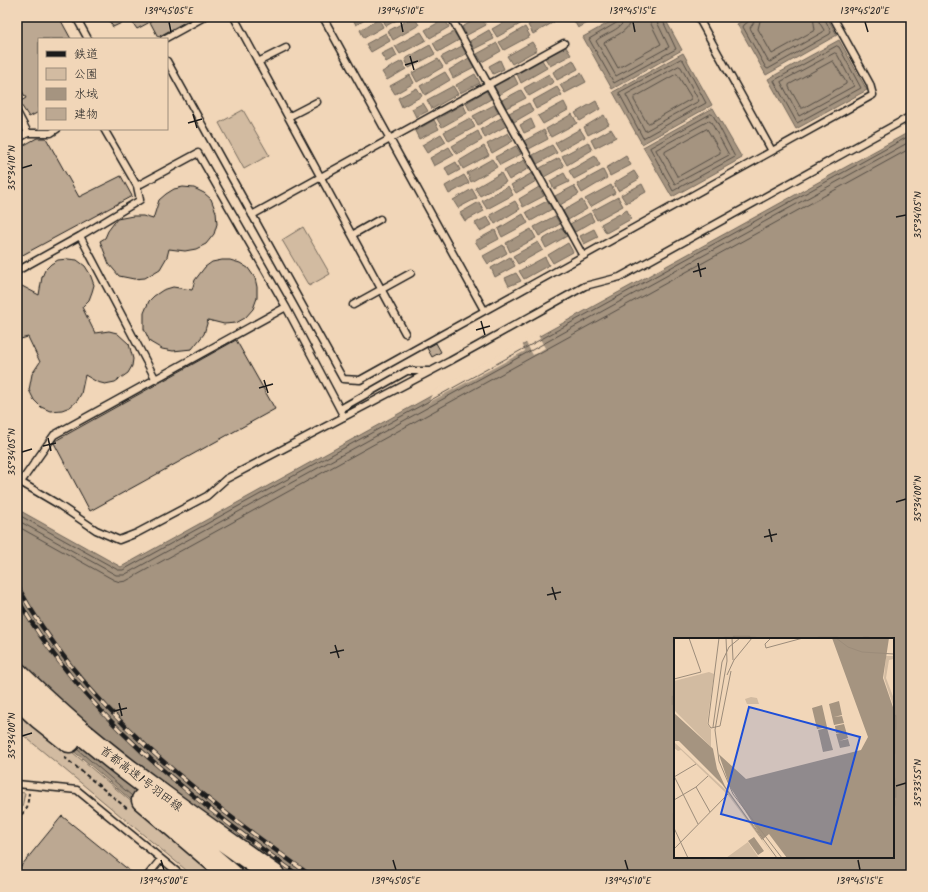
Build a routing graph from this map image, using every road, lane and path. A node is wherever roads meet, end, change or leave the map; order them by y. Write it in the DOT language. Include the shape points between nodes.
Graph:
graph roads {
  1 [pos="76,17"];
  2 [pos="204,17"];
  3 [pos="234,17"];
  4 [pos="323,17"];
  5 [pos="451,17"];
  6 [pos="698,17"];
  7 [pos="833,17"];
  8 [pos="87,38"];
  9 [pos="166,38"];
  10 [pos="564,43"];
  11 [pos="286,48"];
  12 [pos="168,62"];
  13 [pos="258,62"];
  14 [pos="488,84"];
  15 [pos="317,102"];
  16 [pos="17,112"];
  17 [pos="911,116"];
  18 [pos="288,117"];
  19 [pos="55,130"];
  20 [pos="105,130"];
  21 [pos="28,133"];
  22 [pos="17,139"];
  23 [pos="390,139"];
  24 [pos="772,151"];
  25 [pos="321,177"];
  26 [pos="137,186"];
  27 [pos="252,215"];
  28 [pos="380,219"];
  29 [pos="352,235"];
  30 [pos="80,236"];
  31 [pos="583,256"];
  32 [pos="17,271"];
  33 [pos="411,274"];
  34 [pos="382,289"];
  35 [pos="353,305"];
  36 [pos="286,307"];
  37 [pos="484,310"];
  38 [pos="405,332"];
  39 [pos="431,371"];
  40 [pos="155,378"];
  41 [pos="340,409"];
  42 [pos="344,417"];
  43 [pos="19,481"];
  44 [pos="17,674"];
  45 [pos="17,697"];
  46 [pos="60,754"];
  47 [pos="17,784"];
  48 [pos="30,786"];
  49 [pos="139,807"];
  50 [pos="17,820"];
  51 [pos="161,859"];
  52 [pos="148,875"];
  53 [pos="182,875"];
  54 [pos="231,875"];
  55 [pos="248,875"];
  56 [pos="273,875"];
  1 -- 8 [label="lane"];
  2 -- 9 [label="lane"];
  3 -- 13 [label="lane"];
  4 -- 23 [label="lane"];
  5 -- 14 [label="lane"];
  6 -- 24 [label="lane"];
  7 -- 24 [label="lane" via="870,84 873,95"];
  10 -- 14 [label="lane"];
  11 -- 13 [label="lane"];
  12 -- 27 [label="lane"];
  13 -- 18 [label="lane"];
  14 -- 23 [label="lane"];
  14 -- 31 [label="lane"];
  15 -- 18 [label="lane"];
  16 -- 21 [label="lane"];
  17 -- 39 [label="lane" via="620,277 585,286"];
  18 -- 25 [label="lane"];
  19 -- 21 [label="lane" via="50,133"];
  20 -- 26 [label="lane"];
  21 -- 22 [label="lane"];
  23 -- 25 [label="lane"];
  23 -- 37 [label="lane"];
  24 -- 31 [label="lane"];
  25 -- 27 [label="lane"];
  25 -- 29 [label="lane"];
  26 -- 30 [label="lane" via="140,200"];
  26 -- 36 [label="lane" via="198,153"];
  27 -- 37 [label="lane" via="343,379 360,380"];
  28 -- 29 [label="lane"];
  29 -- 34 [label="lane"];
  30 -- 32 [label="lane"];
  30 -- 40 [label="lane"];
  31 -- 37 [label="lane"];
  33 -- 34 [label="lane"];
  34 -- 35 [label="lane"];
  34 -- 38 [label="lane"];
  36 -- 40 [label="lane"];
  36 -- 41 [label="lane"];
  39 -- 41 [label="lane" via="407,371"];
  39 -- 42 [label="lane"];
  40 -- 43 [label="lane" via="54,435"];
  41 -- 42 [label="lane"];
  42 -- 43 [label="lane" via="226,479 207,496 138,533 119,540 96,530"];
  44 -- 56 [label="highway, 首都高速1号羽田線" via="90,740"];
  45 -- 49 [label="highway, 首都高速1号羽田線"];
  46 -- 49 [label="path"];
  47 -- 48 [label="lane"];
  48 -- 50 [label="path" via="27,808"];
  48 -- 51 [label="lane" via="77,790"];
  49 -- 54 [label="highway"];
  49 -- 55 [label="highway, 首都高速1号羽田線"];
  51 -- 52 [label="lane"];
  51 -- 53 [label="lane"];
}
